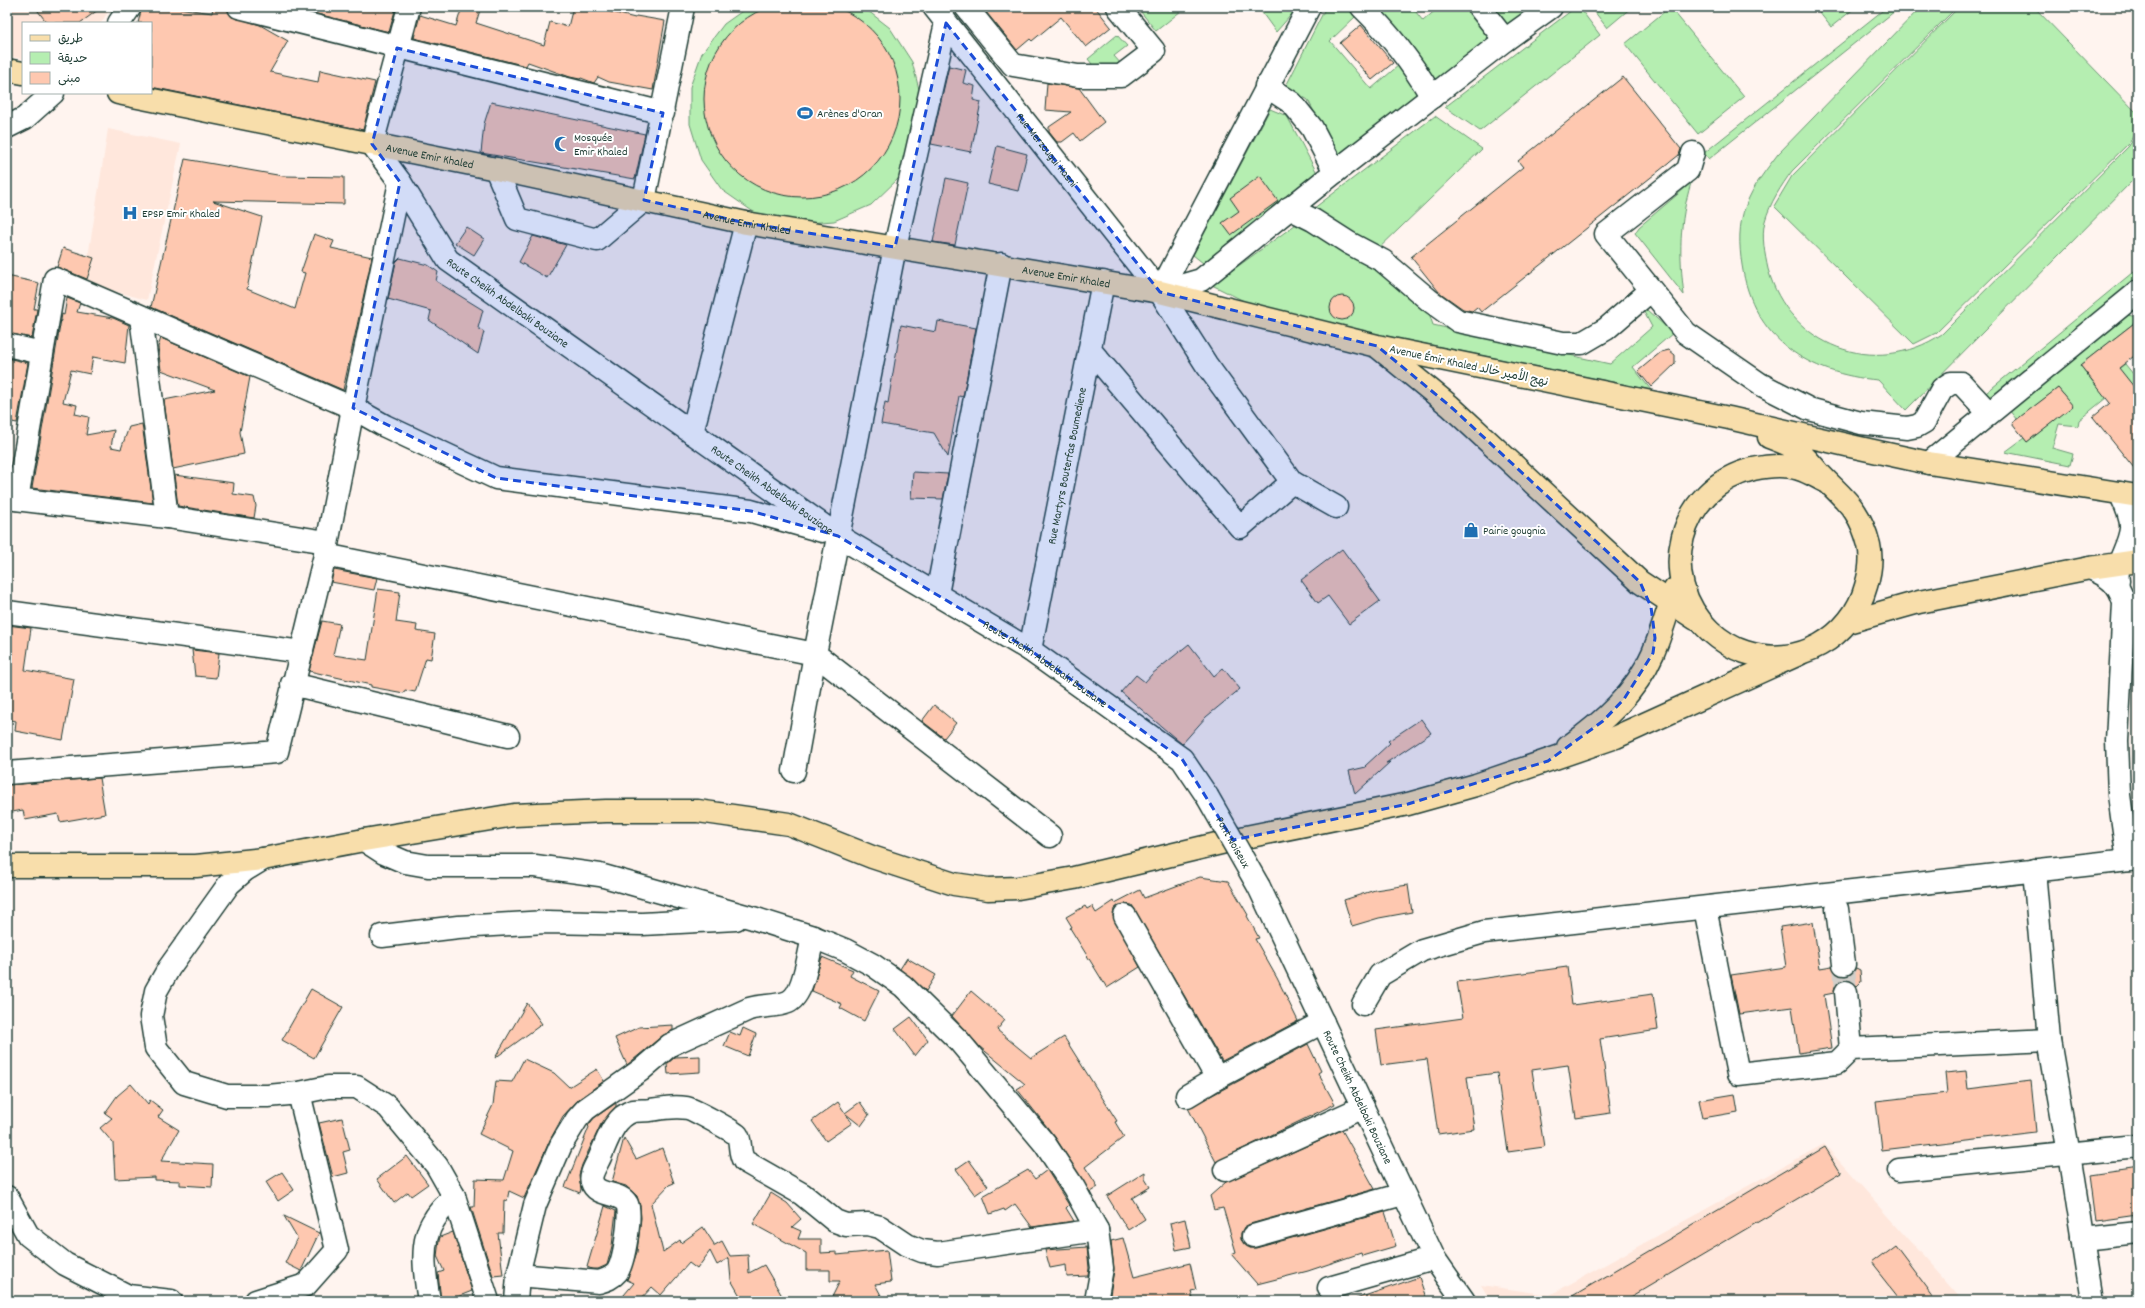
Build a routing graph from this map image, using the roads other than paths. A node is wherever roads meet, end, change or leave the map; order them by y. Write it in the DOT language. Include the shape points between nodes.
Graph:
graph roads {
  1 [pos="130,7"];
  2 [pos="239,7"];
  3 [pos="409,7"];
  4 [pos="683,7"];
  5 [pos="966,7"];
  6 [pos="1118,7"];
  7 [pos="1309,7"];
  8 [pos="1362,7"];
  9 [pos="1479,7"];
  10 [pos="1551,7"];
  11 [pos="940,15"];
  12 [pos="120,22"];
  13 [pos="1505,40"];
  14 [pos="397,48"];
  15 [pos="7,70"];
  16 [pos="22,73"];
  17 [pos="1266,86"];
  18 [pos="52,94"];
  19 [pos="123,94"];
  20 [pos="1432,97"];
  21 [pos="663,113"];
  22 [pos="7,127"];
  23 [pos="372,144"];
  24 [pos="1693,153"];
  25 [pos="496,170"];
  26 [pos="1335,172"];
  27 [pos="400,182"];
  28 [pos="644,200"];
  29 [pos="1290,208"];
  30 [pos="746,223"];
  31 [pos="895,247"];
  32 [pos="1001,264"];
  33 [pos="1103,282"];
  34 [pos="1650,291"];
  35 [pos="1160,292"];
  36 [pos="2138,292"];
  37 [pos="140,317"];
  38 [pos="7,345"];
  39 [pos="1377,346"];
  40 [pos="1090,350"];
  41 [pos="42,353"];
  42 [pos="353,408"];
  43 [pos="1989,413"];
  44 [pos="1729,418"];
  45 [pos="692,433"];
  46 [pos="1855,447"];
  47 [pos="1795,448"];
  48 [pos="1929,463"];
  49 [pos="1736,473"];
  50 [pos="1292,482"];
  51 [pos="1827,482"];
  52 [pos="2129,495"];
  53 [pos="12,499"];
  54 [pos="1336,507"];
  55 [pos="167,517"];
  56 [pos="838,536"];
  57 [pos="326,548"];
  58 [pos="2128,562"];
  59 [pos="2090,568"];
  60 [pos="1680,577"];
  61 [pos="1640,582"];
  62 [pos="2119,588"];
  63 [pos="937,594"];
  64 [pos="1671,602"];
  65 [pos="7,612"];
  66 [pos="1699,620"];
  67 [pos="1848,622"];
  68 [pos="1030,650"];
  69 [pos="302,652"];
  70 [pos="1653,653"];
  71 [pos="815,654"];
  72 [pos="1800,654"];
  73 [pos="292,684"];
  74 [pos="508,736"];
  75 [pos="1548,761"];
  76 [pos="794,771"];
  77 [pos="7,773"];
  78 [pos="1208,796"];
  79 [pos="1050,836"];
  80 [pos="364,840"];
  81 [pos="263,859"];
  82 [pos="2133,859"];
  83 [pos="7,866"];
  84 [pos="2034,870"];
  85 [pos="1259,887"];
  86 [pos="1706,908"];
  87 [pos="1837,909"];
  88 [pos="1125,916"];
  89 [pos="753,918"];
  90 [pos="382,936"];
  91 [pos="813,937"];
  92 [pos="1844,964"];
  93 [pos="1846,992"];
  94 [pos="1363,1004"];
  95 [pos="1323,1022"];
  96 [pos="2049,1040"];
  97 [pos="1851,1049"];
  98 [pos="1217,1078"];
  99 [pos="299,1093"];
  100 [pos="1187,1096"];
  101 [pos="1363,1107"];
  102 [pos="2138,1147"];
  103 [pos="2069,1154"];
  104 [pos="1225,1170"];
  105 [pos="1899,1170"];
  106 [pos="1403,1194"];
  107 [pos="454,1196"];
  108 [pos="7,1197"];
  109 [pos="1097,1230"];
  110 [pos="2138,1233"];
  111 [pos="1253,1236"];
  112 [pos="2082,1239"];
  113 [pos="1434,1258"];
  114 [pos="518,1275"];
  115 [pos="1329,1288"];
  116 [pos="171,1301"];
  117 [pos="256,1301"];
  118 [pos="429,1301"];
  119 [pos="488,1301"];
  120 [pos="516,1301"];
  121 [pos="1096,1301"];
  122 [pos="1464,1301"];
  123 [pos="2092,1301"];
  1 -- 12 [label="street"];
  2 -- 14 [label="street"];
  3 -- 14 [label="street"];
  4 -- 21 [label="street"];
  5 -- 6 [label="street" via="1013,65 1078,76 1121,76 1154,51"];
  7 -- 17 [label="street"];
  8 -- 20 [label="street" via="1386,30 1414,65"];
  9 -- 13 [label="street"];
  10 -- 13 [label="street"];
  11 -- 31 [label="street"];
  11 -- 35 [label="street, Rue Merzougui Hasni"];
  13 -- 20 [label="street"];
  14 -- 21 [label="street"];
  14 -- 23 [label="street"];
  15 -- 16 [label="main road"];
  17 -- 26 [label="street" via="1292,103 1312,128"];
  17 -- 35 [label="street"];
  18 -- 22 [label="street" via="25,118"];
  19 -- 23 [label="main road, Avenue Emir Khaled"];
  20 -- 26 [label="street"];
  21 -- 28 [label="street"];
  23 -- 25 [label="main road, Avenue Emir Khaled"];
  23 -- 27 [label="street, Route Cheikh Abdelbaki Bouziane"];
  24 -- 34 [label="street" via="1688,170 1606,234"];
  25 -- 28 [label="main road, Avenue Emir Khaled"];
  25 -- 28 [label="street" via="517,220 597,240"];
  26 -- 29 [label="street"];
  27 -- 42 [label="street"];
  27 -- 45 [label="street, Route Cheikh Abdelbaki Bouziane" via="448,260"];
  28 -- 30 [label="main road, Avenue Emir Khaled"];
  29 -- 34 [label="street" via="1383,260 1429,300 1458,321 1563,343 1582,343 1606,329"];
  29 -- 35 [label="street" via="1201,280"];
  30 -- 31 [label="main road, Avenue Emir Khaled"];
  30 -- 45 [label="street"];
  31 -- 32 [label="main road, Avenue Emir Khaled"];
  31 -- 56 [label="street"];
  32 -- 33 [label="main road, Avenue Emir Khaled"];
  32 -- 63 [label="street"];
  33 -- 35 [label="main road, Avenue Emir Khaled"];
  33 -- 40 [label="street, Rue Martyrs Bouterfas Boumediene"];
  34 -- 43 [label="street" via="1686,334 1760,384 1809,409 1861,423 1907,428 1924,422 1942,389 1952,383 1961,383"];
  35 -- 39 [label="main road, Avenue Emir Khaled"];
  35 -- 50 [label="street, Rue Merzougui Hasni" via="1206,364"];
  36 -- 43 [label="street"];
  37 -- 41 [label="street" via="55,279"];
  37 -- 42 [label="street"];
  37 -- 55 [label="street"];
  38 -- 41 [label="street"];
  39 -- 44 [label="main road, Avenue Émir Khaled نهج الأمير خالد"];
  39 -- 61 [label="main road, Avenue Émir Khaled نهج الأمير خالد" via="1450,406"];
  40 -- 50 [label="street" via="1240,527"];
  40 -- 68 [label="street, Rue Martyrs Bouterfas Boumediene"];
  41 -- 53 [label="street"];
  42 -- 56 [label="street" via="385,426 496,478 751,511"];
  42 -- 57 [label="street"];
  43 -- 48 [label="street"];
  44 -- 46 [label="main road, Avenue Émir Khaled نهج الأمير خالد"];
  44 -- 47 [label="main road"];
  45 -- 56 [label="street, Route Cheikh Abdelbaki Bouziane"];
  46 -- 47 [label="main road"];
  46 -- 48 [label="main road"];
  47 -- 49 [label="main road"];
  47 -- 51 [label="main road"];
  48 -- 52 [label="main road"];
  49 -- 51 [label="main road" via="1767,466 1798,469"];
  49 -- 60 [label="main road" via="1710,490 1690,515 1680,546"];
  50 -- 54 [label="street"];
  51 -- 67 [label="main road" via="1847,499 1858,516 1869,547 1870,574 1862,600"];
  52 -- 58 [label="street" via="2131,529"];
  53 -- 55 [label="street"];
  55 -- 57 [label="street"];
  56 -- 63 [label="street, Route Cheikh Abdelbaki Bouziane"];
  56 -- 71 [label="street"];
  57 -- 69 [label="street"];
  57 -- 71 [label="street"];
  58 -- 59 [label="main road"];
  58 -- 62 [label="street" via="2117,576"];
  59 -- 62 [label="street"];
  59 -- 67 [label="main road" via="1919,602"];
  60 -- 64 [label="main road"];
  60 -- 66 [label="main road" via="1687,600"];
  61 -- 64 [label="main road, Avenue Émir Khaled نهج الأمير خالد"];
  61 -- 70 [label="main road" via="1655,622"];
  62 -- 82 [label="street" via="2125,613 2117,741 2119,795"];
  63 -- 68 [label="street, Route Cheikh Abdelbaki Bouziane"];
  64 -- 66 [label="main road, Avenue Émir Khaled نهج الأمير خالد"];
  64 -- 70 [label="main road"];
  65 -- 69 [label="street"];
  66 -- 72 [label="main road" via="1719,640 1744,652 1772,657"];
  67 -- 72 [label="main road" via="1835,636 1818,647"];
  68 -- 78 [label="street, Route Cheikh Abdelbaki Bouziane" via="1182,758"];
  69 -- 73 [label="street"];
  70 -- 75 [label="main road" via="1624,699 1603,721"];
  71 -- 76 [label="street"];
  71 -- 79 [label="street"];
  72 -- 75 [label="main road" via="1648,724"];
  73 -- 74 [label="street"];
  73 -- 77 [label="street" via="277,752"];
  75 -- 80 [label="main road" via="1408,804 1246,837 1074,878 1018,888 988,889 954,884 872,857 788,824 698,811 514,815"];
  78 -- 85 [label="street, Pont Noiseux, bridge"];
  80 -- 81 [label="main road"];
  80 -- 89 [label="street" via="384,853 412,864 567,869 600,875"];
  81 -- 83 [label="main road" via="196,866"];
  81 -- 99 [label="street" via="245,870 220,895 169,968 156,991 151,1016 156,1048 184,1083 227,1096"];
  82 -- 84 [label="street"];
  84 -- 86 [label="street"];
  84 -- 96 [label="street"];
  85 -- 95 [label="street, Route Cheikh Abdelbaki Bouziane"];
  86 -- 94 [label="street" via="1484,932 1422,950 1380,975"];
  86 -- 97 [label="street" via="1738,1074 1837,1062"];
  87 -- 92 [label="street"];
  88 -- 98 [label="street"];
  89 -- 90 [label="street" via="642,924 546,922 458,927"];
  89 -- 91 [label="street"];
  91 -- 109 [label="street" via="845,950 879,969 925,1006 959,1041 1045,1144 1074,1188"];
  91 -- 114 [label="street" via="801,987 794,999 749,1009 670,1045 641,1070 586,1109 561,1145 535,1204"];
  93 -- 97 [label="street"];
  95 -- 98 [label="street"];
  95 -- 101 [label="street, Route Cheikh Abdelbaki Bouziane"];
  96 -- 97 [label="street"];
  96 -- 103 [label="street"];
  98 -- 100 [label="street"];
  99 -- 107 [label="street" via="328,1087 357,1087 388,1107 437,1166"];
  99 -- 117 [label="street" via="337,1250 306,1286"];
  101 -- 104 [label="street"];
  101 -- 106 [label="street, Route Cheikh Abdelbaki Bouziane"];
  102 -- 103 [label="street"];
  103 -- 105 [label="street"];
  103 -- 112 [label="street"];
  106 -- 111 [label="street"];
  106 -- 113 [label="street, Route Cheikh Abdelbaki Bouziane"];
  107 -- 118 [label="street" via="428,1230 425,1264"];
  107 -- 119 [label="street"];
  108 -- 116 [label="street" via="28,1235 65,1264 128,1296"];
  109 -- 114 [label="street" via="938,1253 922,1251 906,1245 880,1227 868,1224 846,1225 835,1221 802,1194 744,1161 739,1152 739,1139 732,1132 713,1122 703,1113 691,1108 673,1106 633,1111 618,1121 591,1178 594,1187 623,1199 629,1209 623,1256 616,1273 599,1282"];
  109 -- 121 [label="street" via="1102,1268"];
  110 -- 112 [label="street"];
  112 -- 123 [label="street"];
  113 -- 115 [label="street"];
  113 -- 122 [label="street, Route Cheikh Abdelbaki Bouziane"];
  114 -- 120 [label="street"];
}
